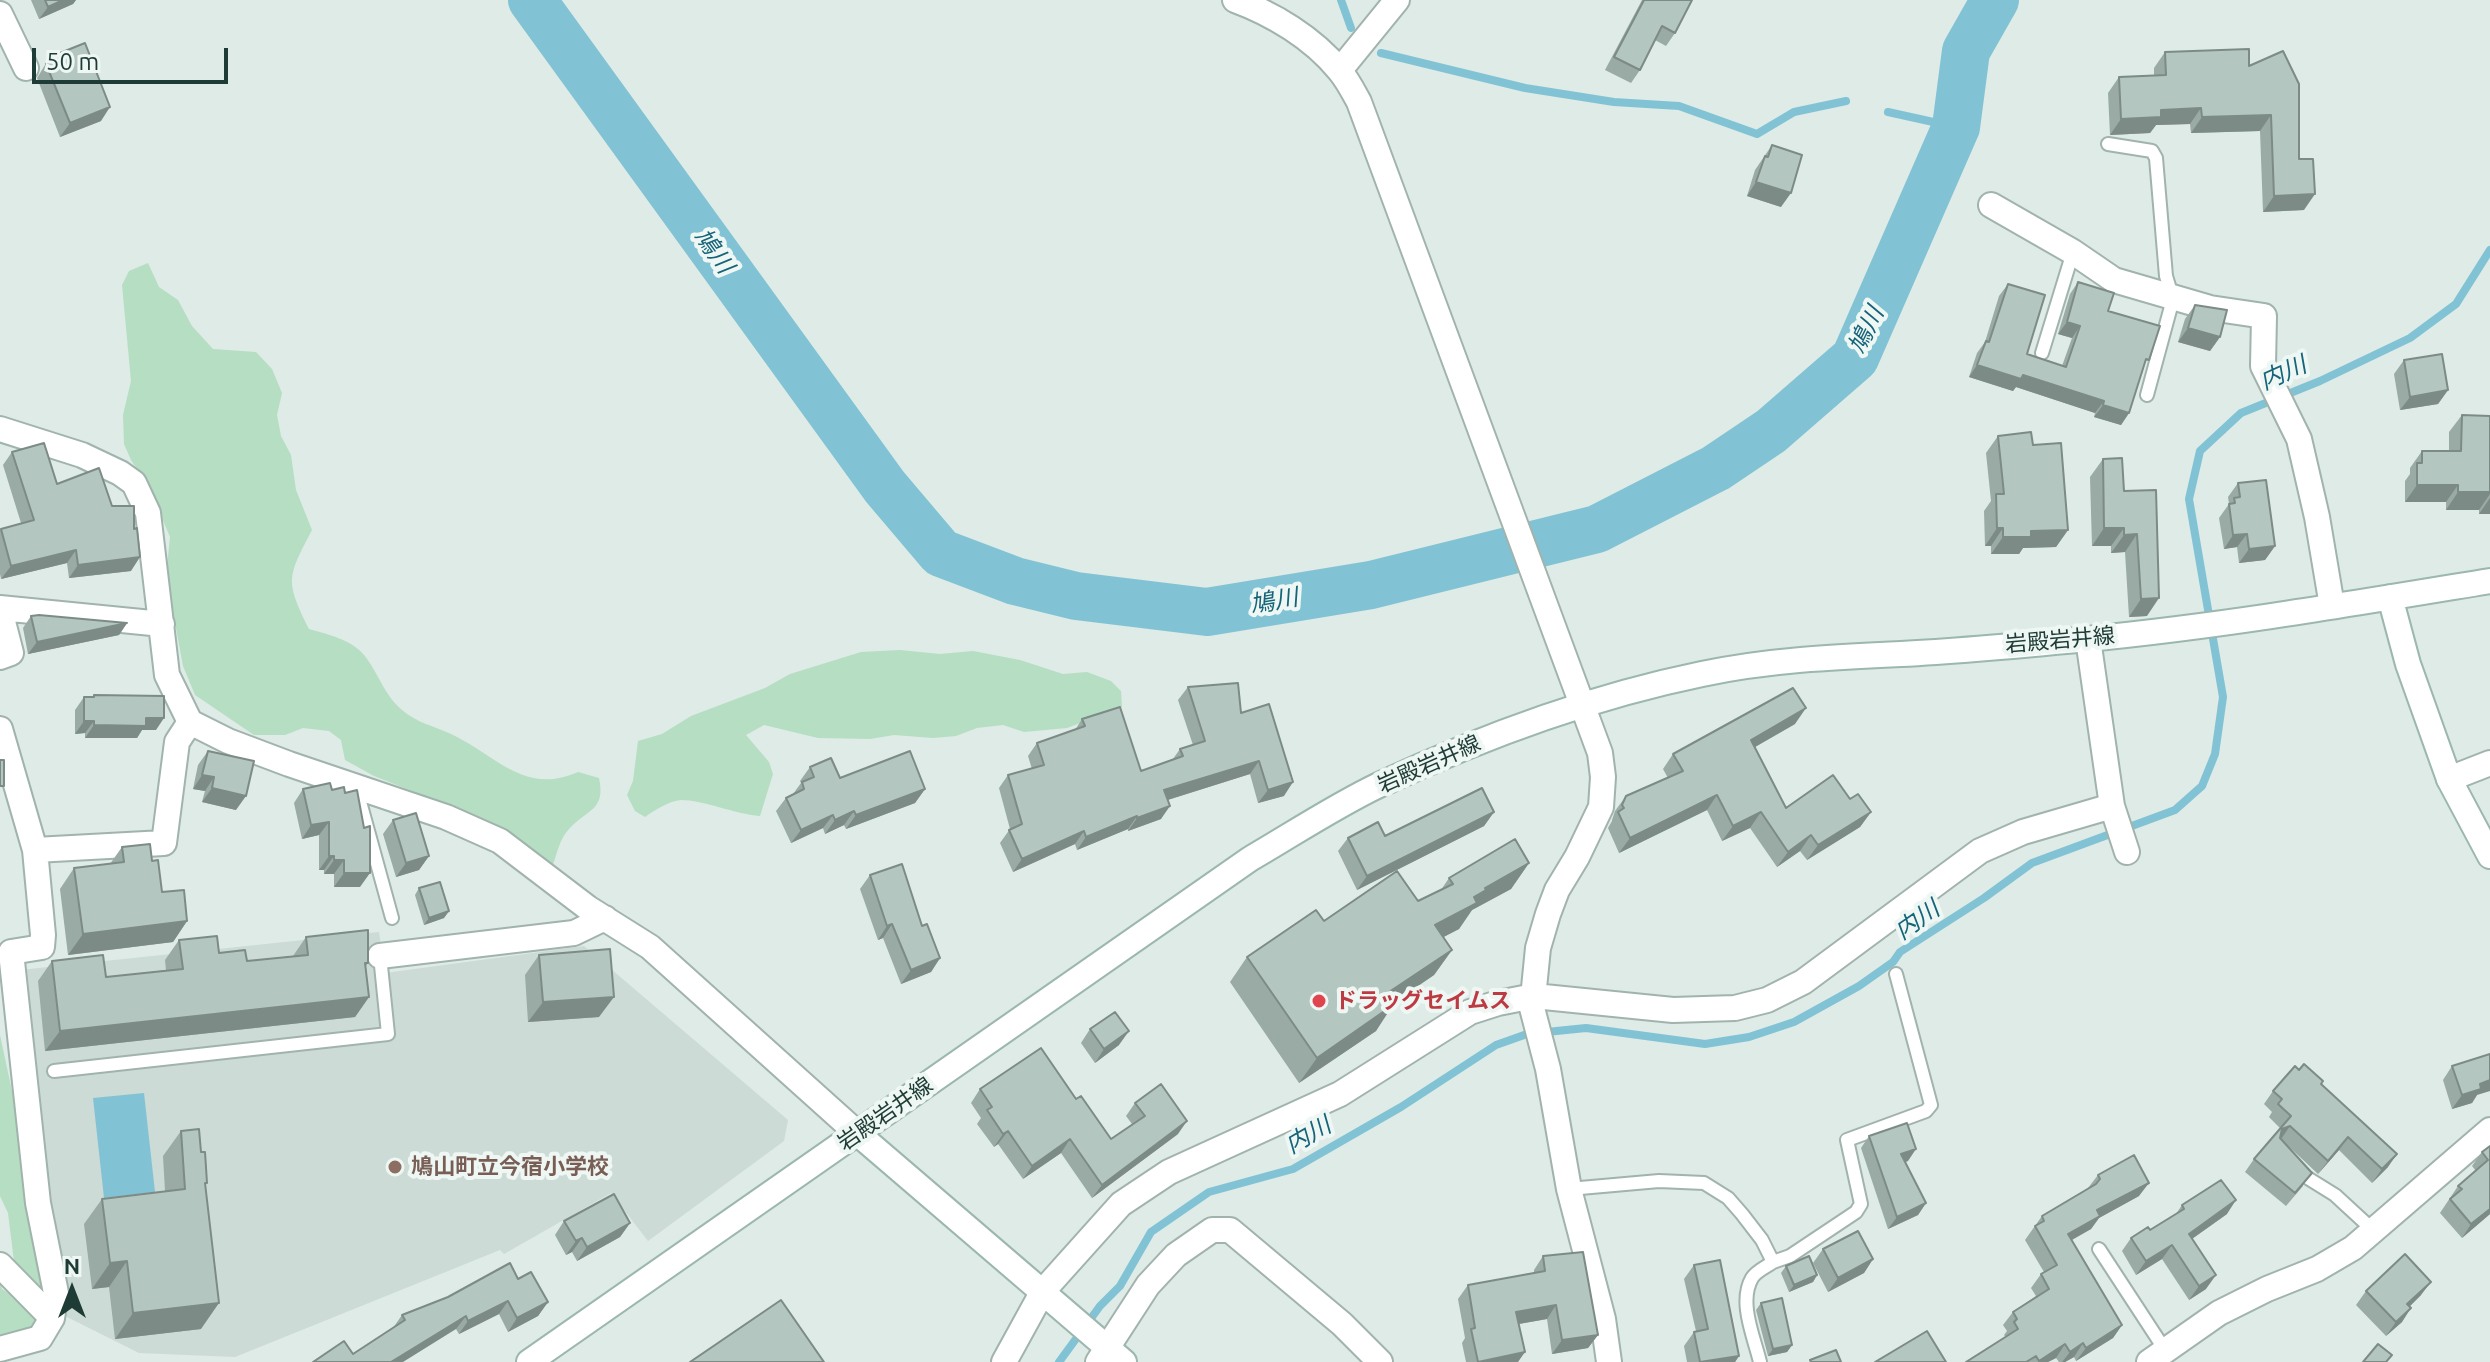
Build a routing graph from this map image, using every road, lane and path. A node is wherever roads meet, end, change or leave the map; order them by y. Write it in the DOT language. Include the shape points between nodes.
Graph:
graph roads {
  1 [pos="1235,0"];
  2 [pos="1397,0"];
  3 [pos="0,14"];
  4 [pos="26,68"];
  5 [pos="1340,70"];
  6 [pos="2108,144"];
  7 [pos="1991,205"];
  8 [pos="2073,252"];
  9 [pos="2173,299"];
  10 [pos="2042,353"];
  11 [pos="2147,395"];
  12 [pos="0,429"];
  13 [pos="2490,581"];
  14 [pos="2390,597"];
  15 [pos="2332,606"];
  16 [pos="0,609"];
  17 [pos="162,624"];
  18 [pos="2088,639"];
  19 [pos="0,657"];
  20 [pos="1582,705"];
  21 [pos="190,722"];
  22 [pos="0,729"];
  23 [pos="2490,763"];
  24 [pos="2449,779"];
  25 [pos="355,784"];
  26 [pos="2112,806"];
  27 [pos="35,850"];
  28 [pos="2127,852"];
  29 [pos="2490,856"];
  30 [pos="392,918"];
  31 [pos="605,918"];
  32 [pos="380,956"];
  33 [pos="1896,974"];
  34 [pos="1533,1002"];
  35 [pos="54,1071"];
  36 [pos="2490,1130"];
  37 [pos="857,1133"];
  38 [pos="2288,1158"];
  39 [pos="1569,1189"];
  40 [pos="2373,1230"];
  41 [pos="2099,1249"];
  42 [pos="1773,1262"];
  43 [pos="0,1265"];
  44 [pos="1043,1291"];
  45 [pos="52,1318"];
  46 [pos="0,1349"];
  47 [pos="2157,1356"];
  48 [pos="1110,1357"];
  49 [pos="529,1362"];
  50 [pos="1004,1362"];
  51 [pos="1380,1362"];
  52 [pos="1609,1362"];
  53 [pos="1760,1362"];
  1 -- 5 [label="street" via="1280,21"];
  2 -- 5 [label="street"];
  3 -- 4 [label="street"];
  5 -- 20 [label="street" via="1374,138"];
  6 -- 9 [label="lane" via="2152,151 2156,158 2166,276"];
  7 -- 8 [label="street"];
  8 -- 9 [label="street" via="2114,280"];
  8 -- 10 [label="lane"];
  9 -- 11 [label="lane"];
  9 -- 15 [label="street" via="2264,316 2263,366 2299,439"];
  12 -- 17 [label="street" via="82,455 134,483 148,513"];
  13 -- 14 [label="street, 岩殿岩井線"];
  14 -- 15 [label="street, 岩殿岩井線"];
  14 -- 24 [label="street"];
  15 -- 18 [label="street, 岩殿岩井線"];
  16 -- 17 [label="street"];
  16 -- 19 [label="street" via="11,653"];
  17 -- 21 [label="street" via="167,675"];
  18 -- 20 [label="street, 岩殿岩井線" via="1762,663"];
  18 -- 26 [label="street"];
  20 -- 34 [label="street" via="1600,753 1601,807 1548,914 1538,948"];
  20 -- 37 [label="street, 岩殿岩井線" via="1496,734 1376,786 1250,859"];
  21 -- 25 [label="street" via="265,755"];
  21 -- 27 [label="street" via="177,742 164,843"];
  22 -- 27 [label="street"];
  23 -- 24 [label="street"];
  24 -- 29 [label="street"];
  25 -- 30 [label="lane"];
  25 -- 31 [label="street" via="500,841"];
  26 -- 28 [label="street"];
  26 -- 34 [label="street" via="2023,832 1980,851 1814,974 1767,1000 1735,1008 1673,1010"];
  27 -- 45 [label="street" via="42,947 11,952 38,1203 56,1293"];
  31 -- 32 [label="street" via="574,933"];
  31 -- 37 [label="street" via="650,947"];
  32 -- 35 [label="lane" via="388,1034"];
  33 -- 42 [label="lane" via="1931,1105 1847,1140 1861,1204 1790,1256"];
  34 -- 39 [label="street"];
  34 -- 44 [label="street" via="1498,1003 1470,1012 1340,1094 1169,1172 1121,1204"];
  36 -- 40 [label="street"];
  37 -- 44 [label="street"];
  37 -- 49 [label="street, 岩殿岩井線"];
  38 -- 40 [label="lane"];
  39 -- 42 [label="lane" via="1704,1183 1742,1214"];
  39 -- 52 [label="street"];
  40 -- 47 [label="street" via="2317,1269 2219,1313"];
  41 -- 47 [label="lane"];
  42 -- 53 [label="lane" via="1753,1275 1747,1291"];
  43 -- 45 [label="street"];
  44 -- 48 [label="street"];
  44 -- 50 [label="street"];
  45 -- 46 [label="street" via="40,1338"];
  48 -- 51 [label="street" via="1148,1285 1176,1255 1212,1230 1230,1230"];
}
